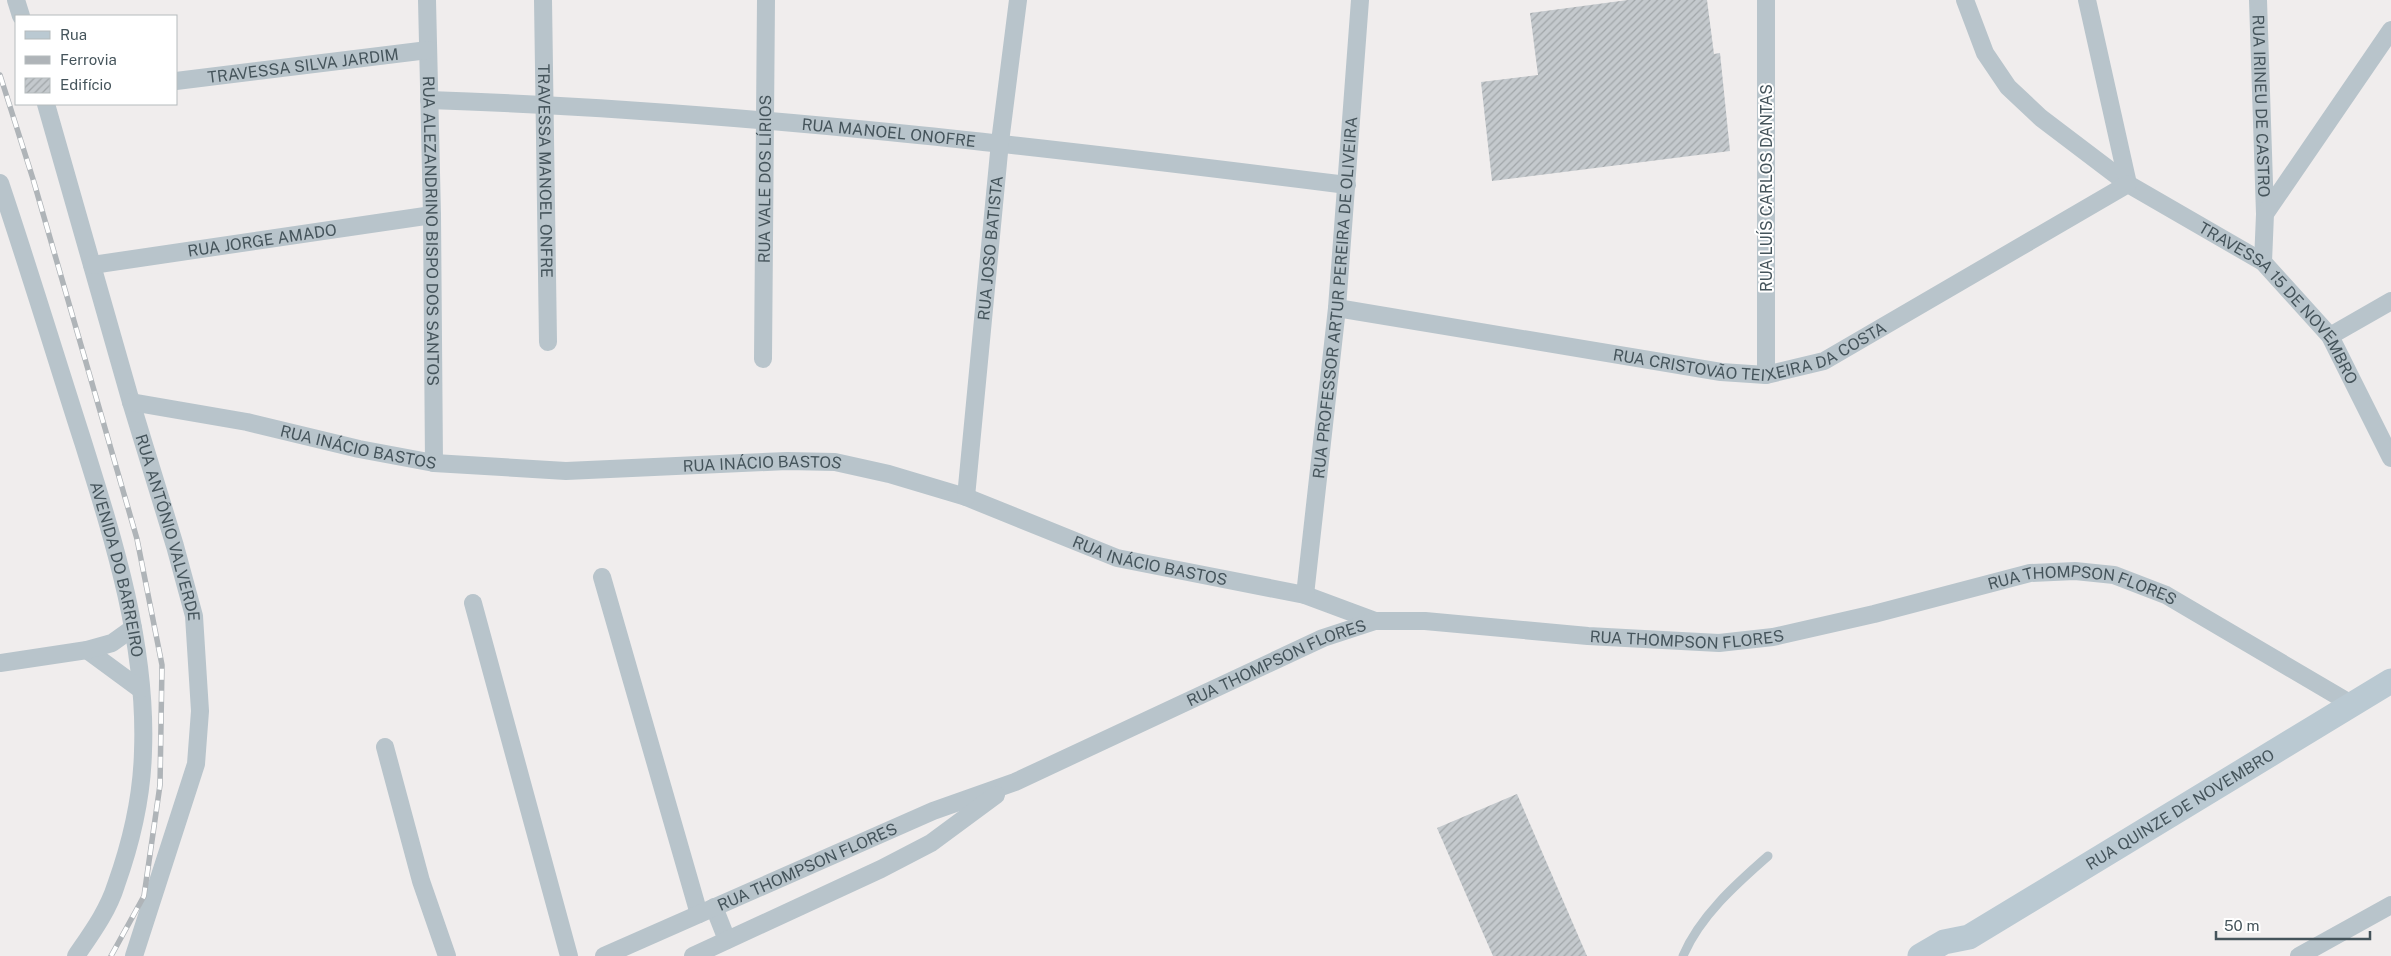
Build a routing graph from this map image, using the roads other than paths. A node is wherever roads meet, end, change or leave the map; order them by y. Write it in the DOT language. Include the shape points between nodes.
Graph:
graph roads {
  1 [pos="16,0"];
  2 [pos="427,0"];
  3 [pos="543,0"];
  4 [pos="766,0"];
  5 [pos="1018,0"];
  6 [pos="1360,0"];
  7 [pos="1766,0"];
  8 [pos="1966,0"];
  9 [pos="2087,0"];
  10 [pos="2258,0"];
  11 [pos="21,15"];
  12 [pos="2391,30"];
  13 [pos="428,50"];
  14 [pos="178,81"];
  15 [pos="429,100"];
  16 [pos="545,104"];
  17 [pos="46,105"];
  18 [pos="765,121"];
  19 [pos="1000,142"];
  20 [pos="0,183"];
  21 [pos="2128,184"];
  22 [pos="1347,185"];
  23 [pos="2265,214"];
  24 [pos="432,215"];
  25 [pos="2263,262"];
  26 [pos="92,265"];
  27 [pos="2391,301"];
  28 [pos="1337,308"];
  29 [pos="2330,336"];
  30 [pos="548,342"];
  31 [pos="763,359"];
  32 [pos="1766,375"];
  33 [pos="131,402"];
  34 [pos="2391,458"];
  35 [pos="434,463"];
  36 [pos="966,497"];
  37 [pos="602,577"];
  38 [pos="1305,596"];
  39 [pos="473,603"];
  40 [pos="1375,621"];
  41 [pos="133,628"];
  42 [pos="87,650"];
  43 [pos="0,663"];
  44 [pos="2391,682"];
  45 [pos="140,689"];
  46 [pos="2353,705"];
  47 [pos="385,747"];
  48 [pos="1015,782"];
  49 [pos="1768,856"];
  50 [pos="2391,905"];
  51 [pos="706,911"];
  52 [pos="727,940"];
  53 [pos="1963,947"];
  54 [pos="81,953"];
  55 [pos="134,956"];
  56 [pos="447,956"];
  57 [pos="569,956"];
  58 [pos="604,956"];
  59 [pos="693,956"];
  60 [pos="1684,956"];
  61 [pos="1920,956"];
  62 [pos="2299,956"];
  1 -- 11 [label="street"];
  2 -- 13 [label="street, RUA ALEZANDRINO BISPO DOS SANTOS"];
  3 -- 16 [label="street, TRAVESSA MANOEL ONFRE"];
  4 -- 18 [label="street, RUA VALE DOS LÍRIOS"];
  5 -- 19 [label="street, RUA JOSO BATISTA"];
  6 -- 22 [label="street, RUA PROFESSOR ARTUR PEREIRA DE OLIVEIRA"];
  7 -- 32 [label="street, RUA LUÍS CARLOS DANTAS"];
  8 -- 21 [label="street, TRAVESSA 15 DE NOVEMBRO" via="1984,53 2008,87 2041,118"];
  9 -- 21 [label="street"];
  10 -- 23 [label="street, RUA IRINEU DE CASTRO"];
  12 -- 23 [label="street"];
  13 -- 14 [label="street, TRAVESSA SILVA JARDIM"];
  13 -- 15 [label="street, RUA ALEZANDRINO BISPO DOS SANTOS"];
  15 -- 16 [label="street, RUA MANOEL ONOFRE"];
  15 -- 24 [label="street, RUA ALEZANDRINO BISPO DOS SANTOS"];
  16 -- 18 [label="street, RUA MANOEL ONOFRE"];
  16 -- 30 [label="street, TRAVESSA MANOEL ONFRE"];
  17 -- 26 [label="street, RUA ANTÔNIO VALVERDE"];
  18 -- 19 [label="street, RUA MANOEL ONOFRE"];
  18 -- 31 [label="street, RUA VALE DOS LÍRIOS"];
  19 -- 22 [label="street, RUA MANOEL ONOFRE"];
  19 -- 36 [label="street, RUA JOSO BATISTA"];
  20 -- 41 [label="street, AVENIDA DO BARREIRO" via="107,516"];
  21 -- 25 [label="street, TRAVESSA 15 DE NOVEMBRO"];
  21 -- 32 [label="street, RUA CRISTOVÃO TEIXEIRA DA COSTA" via="1824,361"];
  22 -- 28 [label="street, RUA PROFESSOR ARTUR PEREIRA DE OLIVEIRA"];
  23 -- 25 [label="street, RUA IRINEU DE CASTRO"];
  24 -- 26 [label="street, RUA JORGE AMADO"];
  24 -- 35 [label="street, RUA ALEZANDRINO BISPO DOS SANTOS"];
  25 -- 29 [label="street, TRAVESSA 15 DE NOVEMBRO"];
  26 -- 33 [label="street, RUA ANTÔNIO VALVERDE"];
  27 -- 29 [label="street"];
  28 -- 32 [label="street, RUA CRISTOVÃO TEIXEIRA DA COSTA" via="1721,372"];
  28 -- 38 [label="street, RUA PROFESSOR ARTUR PEREIRA DE OLIVEIRA"];
  29 -- 34 [label="street, TRAVESSA 15 DE NOVEMBRO"];
  33 -- 35 [label="street, RUA INÁCIO BASTOS" via="247,422"];
  33 -- 55 [label="street, RUA ANTÔNIO VALVERDE" via="194,616 200,711 196,764"];
  35 -- 36 [label="street, RUA INÁCIO BASTOS" via="566,471 787,461 835,462 890,474"];
  36 -- 38 [label="street, RUA INÁCIO BASTOS" via="1117,558"];
  37 -- 51 [label="street"];
  38 -- 40 [label="street, RUA INÁCIO BASTOS"];
  39 -- 57 [label="street"];
  40 -- 46 [label="street, RUA THOMPSON FLORES" via="1425,621 1588,636 1719,643 1782,635 2030,574 2076,570 2114,575 2166,595"];
  40 -- 48 [label="street, RUA THOMPSON FLORES" via="1323,638"];
  41 -- 42 [label="street" via="112,643"];
  41 -- 45 [label="street, AVENIDA DO BARREIRO"];
  42 -- 43 [label="street"];
  42 -- 45 [label="street"];
  44 -- 46 [label="main road, RUA QUINZE DE NOVEMBRO"];
  45 -- 54 [label="street, AVENIDA DO BARREIRO" via="143,751 138,799 116,886"];
  46 -- 53 [label="main road, RUA QUINZE DE NOVEMBRO"];
  47 -- 56 [label="street" via="421,881"];
  48 -- 51 [label="street, RUA THOMPSON FLORES" via="933,811"];
  48 -- 52 [label="street, RUA THOMPSON FLORES" via="930,843 881,870"];
  49 -- 60 [label="lane" via="1724,898 1703,924"];
  50 -- 62 [label="street"];
  51 -- 52 [label="street"];
  51 -- 58 [label="street, RUA THOMPSON FLORES"];
  52 -- 59 [label="street, RUA THOMPSON FLORES"];
  53 -- 61 [label="main road, RUA QUINZE DE NOVEMBRO" via="1944,942"];
}
